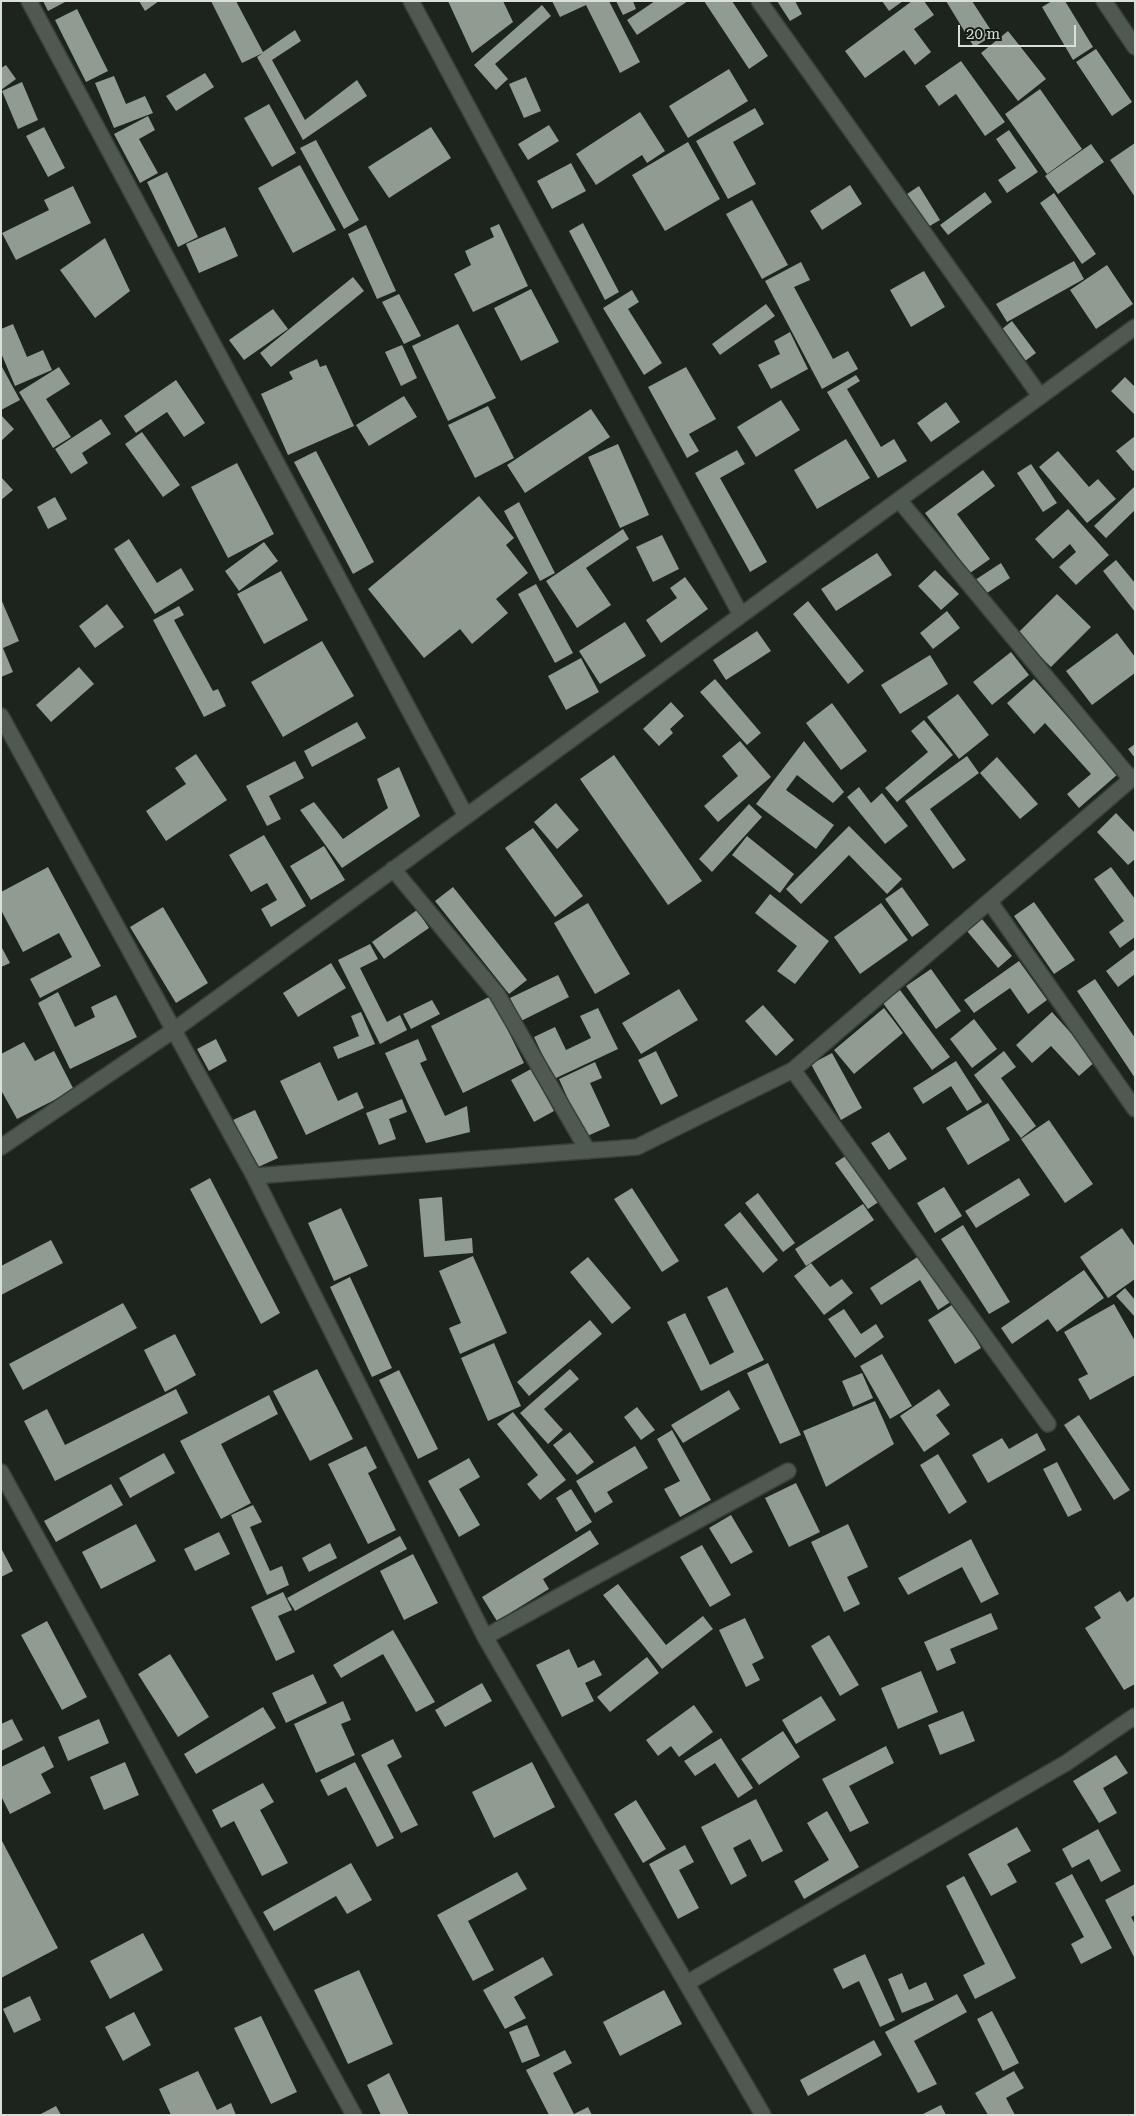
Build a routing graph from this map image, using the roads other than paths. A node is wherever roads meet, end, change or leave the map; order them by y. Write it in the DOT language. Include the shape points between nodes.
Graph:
graph roads {
  1 [pos="29,1"];
  2 [pos="410,1"];
  3 [pos="759,1"];
  4 [pos="1104,1"];
  5 [pos="1135,47"];
  6 [pos="1135,327"];
  7 [pos="1040,396"];
  8 [pos="899,500"];
  9 [pos="742,615"];
  10 [pos="1,716"];
  11 [pos="1133,778"];
  12 [pos="466,816"];
  13 [pos="393,869"];
  14 [pos="990,902"];
  15 [pos="174,1030"];
  16 [pos="793,1070"];
  17 [pos="1135,1109"];
  18 [pos="1,1148"];
  19 [pos="588,1151"];
  20 [pos="254,1176"];
  21 [pos="1048,1424"];
  22 [pos="788,1471"];
  23 [pos="1,1472"];
  24 [pos="485,1637"];
  25 [pos="1135,1716"];
  26 [pos="687,1983"];
  27 [pos="354,2115"];
  28 [pos="763,2115"];
  1 -- 12 [label="street"];
  2 -- 9 [label="street"];
  3 -- 7 [label="street"];
  4 -- 5 [label="street"];
  6 -- 7 [label="street"];
  7 -- 8 [label="street"];
  8 -- 9 [label="street"];
  8 -- 11 [label="street"];
  9 -- 12 [label="street"];
  10 -- 15 [label="street"];
  11 -- 14 [label="street"];
  12 -- 13 [label="street"];
  13 -- 15 [label="street"];
  13 -- 19 [label="street" via="497,994"];
  14 -- 16 [label="street"];
  14 -- 17 [label="street"];
  15 -- 18 [label="street"];
  15 -- 20 [label="street"];
  16 -- 19 [label="street" via="637,1147"];
  16 -- 21 [label="street"];
  19 -- 20 [label="street"];
  20 -- 24 [label="street"];
  22 -- 24 [label="street"];
  23 -- 27 [label="street"];
  24 -- 26 [label="street"];
  25 -- 26 [label="street" via="1066,1763"];
  26 -- 28 [label="street"];
}
